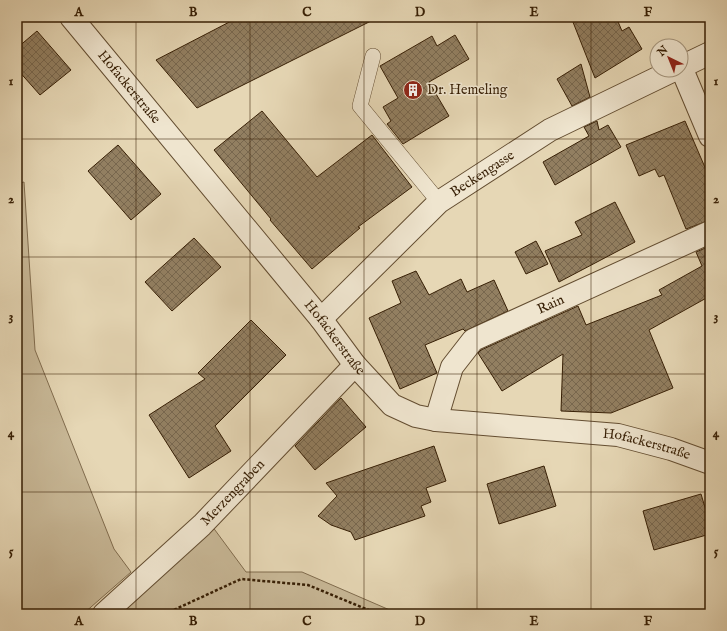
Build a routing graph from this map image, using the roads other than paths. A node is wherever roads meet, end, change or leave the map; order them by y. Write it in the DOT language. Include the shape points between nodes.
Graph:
graph roads {
  1 [pos="71,17"];
  2 [pos="710,53"];
  3 [pos="373,56"];
  4 [pos="689,63"];
  5 [pos="657,78"];
  6 [pos="686,78"];
  7 [pos="710,136"];
  8 [pos="439,202"];
  9 [pos="710,232"];
  10 [pos="321,319"];
  11 [pos="355,365"];
  12 [pos="436,420"];
  13 [pos="710,463"];
  14 [pos="104,614"];
  1 -- 10 [label="street, Hofackerstraße"];
  2 -- 4 [label="street"];
  3 -- 8 [label="lane" via="360,106"];
  5 -- 8 [label="street, Beckengasse" via="550,130"];
  6 -- 7 [label="street"];
  8 -- 10 [label="street, Beckengasse"];
  9 -- 12 [label="street, Rain" via="473,340 452,368"];
  10 -- 11 [label="street, Hofackerstraße"];
  11 -- 12 [label="street, Hofackerstraße" via="392,405 416,416"];
  11 -- 14 [label="street, Merzengraben" via="202,525"];
  12 -- 13 [label="street, Hofackerstraße" via="618,435 671,449"];
}
